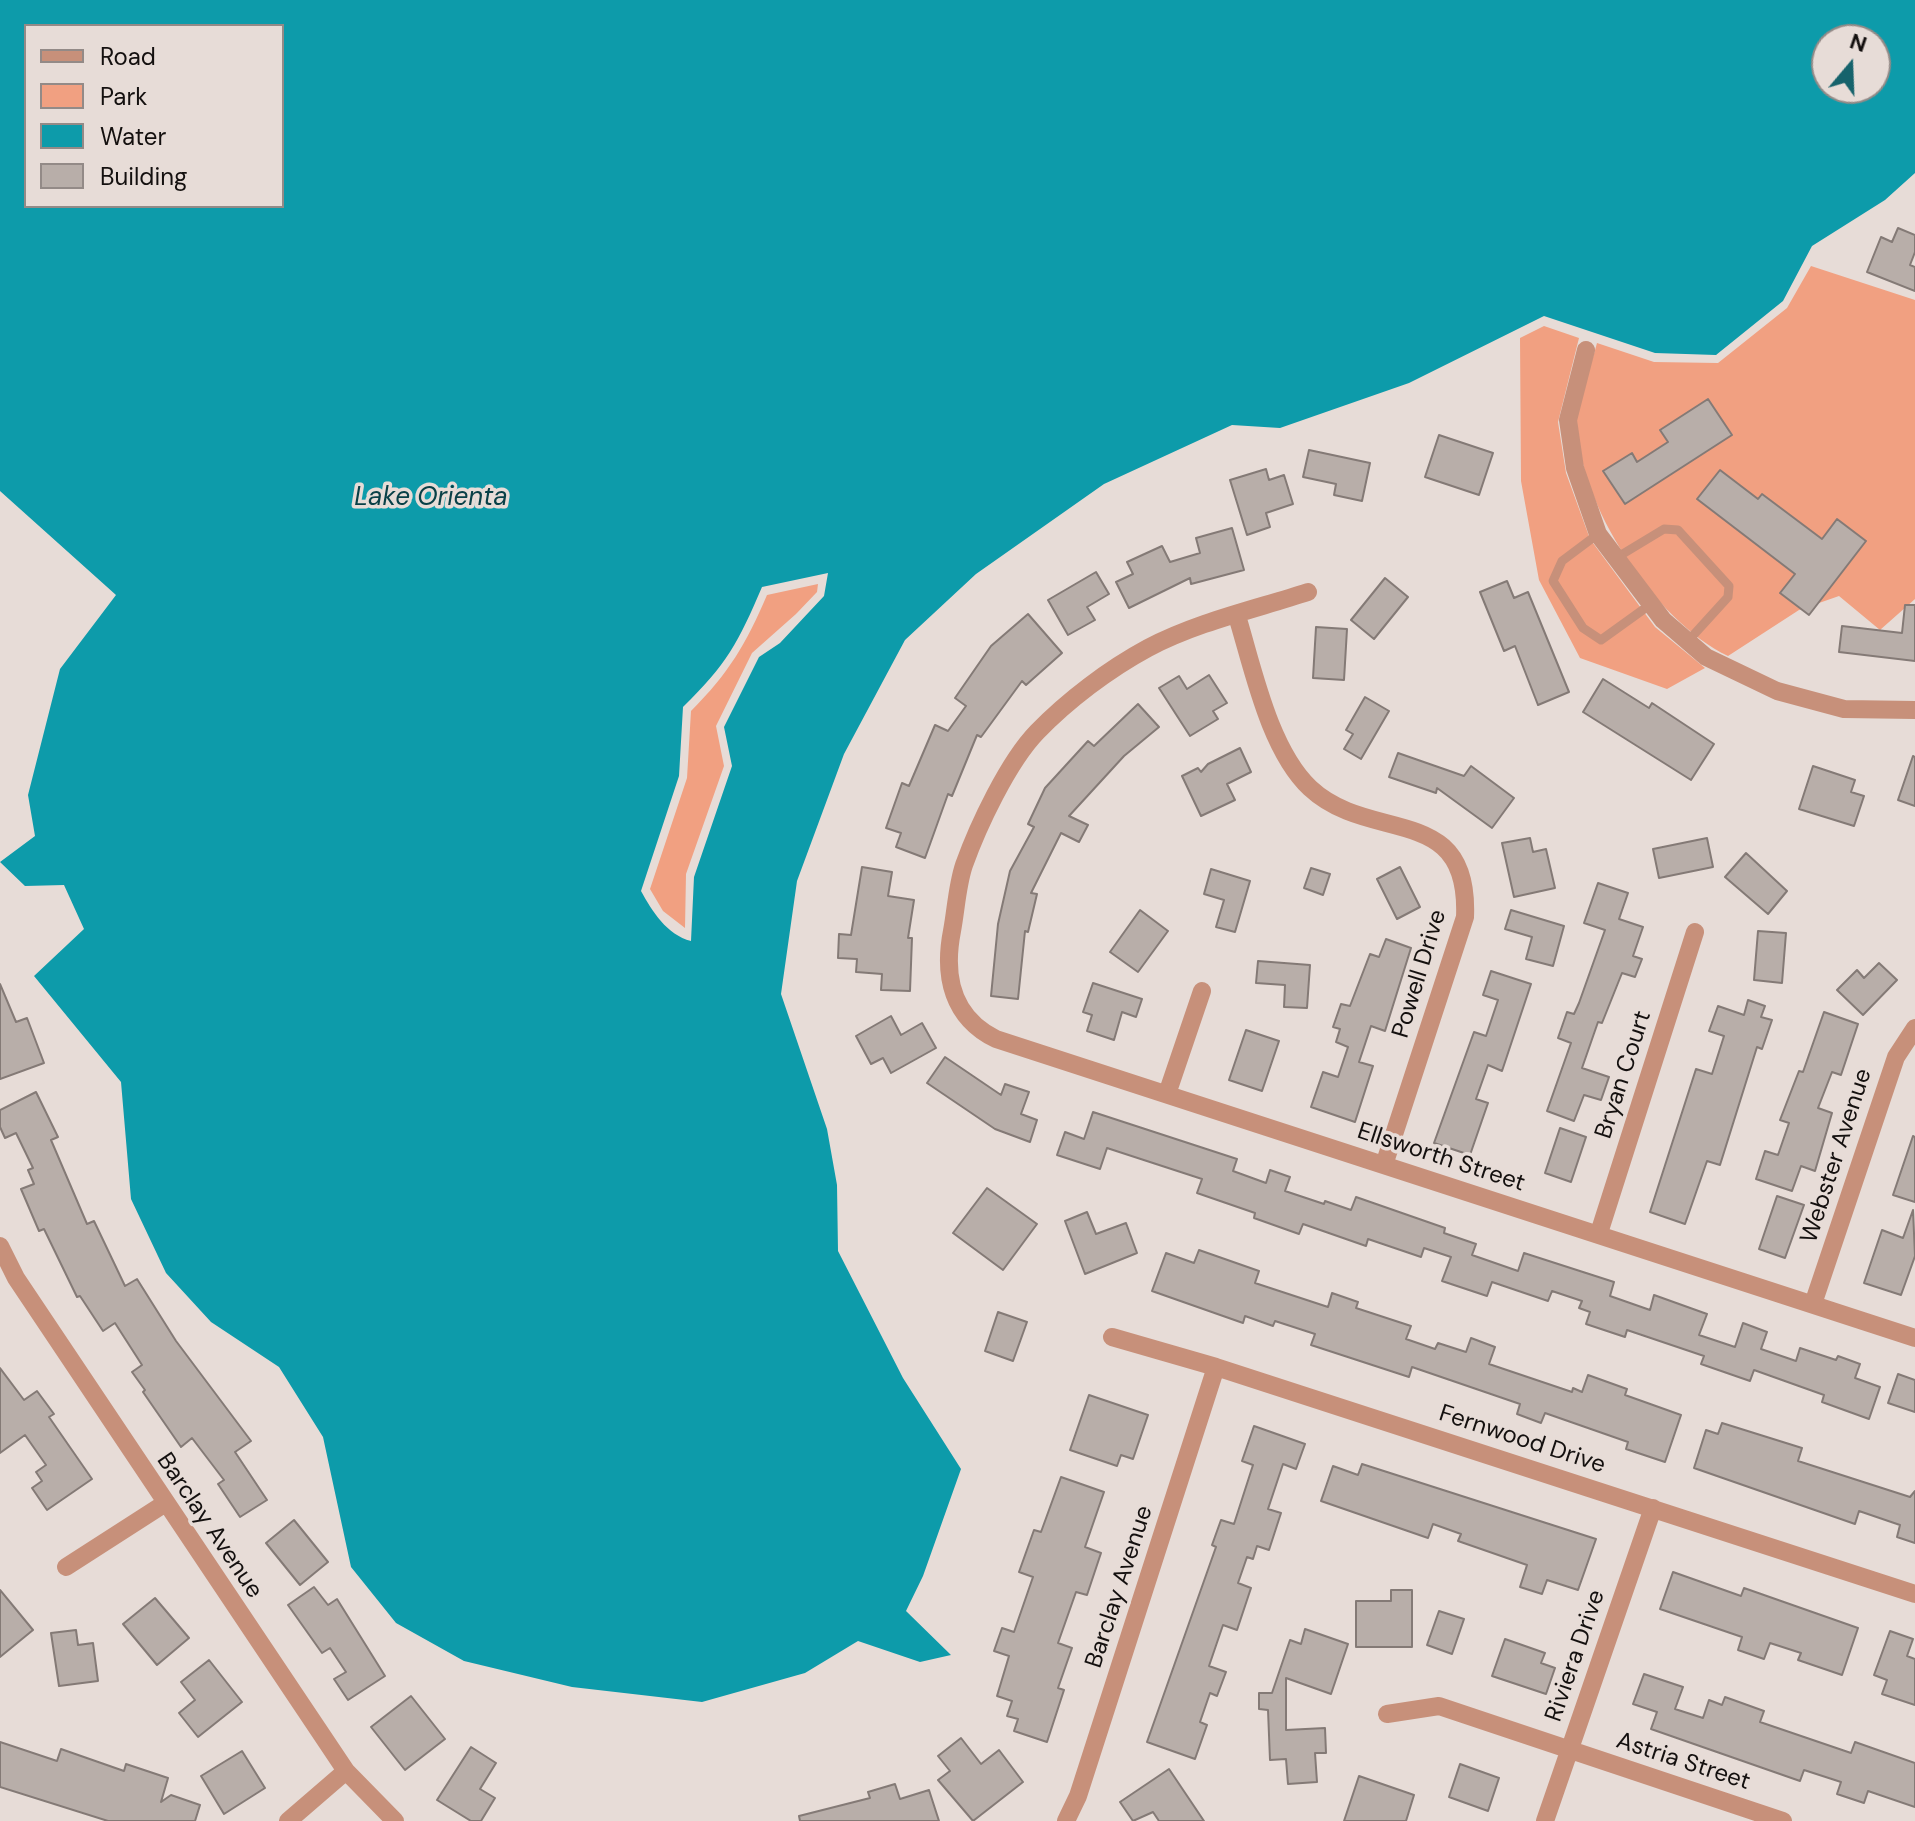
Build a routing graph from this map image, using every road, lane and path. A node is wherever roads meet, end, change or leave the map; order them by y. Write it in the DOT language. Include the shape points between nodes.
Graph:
graph roads {
  1 [pos="1586,350"];
  2 [pos="1598,534"];
  3 [pos="1616,558"];
  4 [pos="1308,592"];
  5 [pos="1651,604"];
  6 [pos="1237,616"];
  7 [pos="1688,641"];
  8 [pos="1915,710"];
  9 [pos="1695,932"];
  10 [pos="1202,991"];
  11 [pos="1915,1028"];
  12 [pos="1167,1094"];
  13 [pos="1384,1165"];
  14 [pos="1599,1233"];
  15 [pos="0,1246"];
  16 [pos="1813,1304"];
  17 [pos="1112,1337"];
  18 [pos="1915,1338"];
  19 [pos="1216,1367"];
  20 [pos="164,1504"];
  21 [pos="1653,1508"];
  22 [pos="66,1567"];
  23 [pos="1915,1594"];
  24 [pos="1387,1714"];
  25 [pos="1568,1749"];
  26 [pos="346,1771"];
  27 [pos="288,1821"];
  28 [pos="395,1821"];
  29 [pos="1066,1821"];
  30 [pos="1545,1821"];
  31 [pos="1783,1821"];
  1 -- 2 [label="street" via="1568,420 1575,468"];
  2 -- 3 [label="street"];
  2 -- 5 [label="lane" via="1562,561 1553,581 1583,628 1601,640"];
  3 -- 5 [label="street"];
  3 -- 7 [label="lane" via="1664,529 1678,530 1729,586 1728,597"];
  4 -- 6 [label="street"];
  5 -- 7 [label="street"];
  6 -- 12 [label="street, Ellsworth Street" via="1150,647 1111,671 1035,733 1001,786 964,866 951,938 953,993 975,1029"];
  6 -- 13 [label="street, Powell Drive" via="1286,758 1309,787 1338,808 1429,837 1450,850 1461,866 1465,917"];
  7 -- 8 [label="street" via="1706,657 1777,691 1844,709"];
  9 -- 14 [label="street, Bryan Court"];
  10 -- 12 [label="street"];
  11 -- 16 [label="street, Webster Avenue" via="1896,1057"];
  12 -- 13 [label="street, Ellsworth Street"];
  13 -- 14 [label="street, Ellsworth Street"];
  14 -- 16 [label="street, Ellsworth Street"];
  15 -- 20 [label="street, Barclay Avenue"];
  16 -- 18 [label="street, Ellsworth Street"];
  17 -- 19 [label="street, Fernwood Drive"];
  19 -- 21 [label="street, Fernwood Drive"];
  19 -- 29 [label="street, Barclay Avenue"];
  20 -- 22 [label="street"];
  20 -- 26 [label="street, Barclay Avenue"];
  21 -- 23 [label="street, Fernwood Drive"];
  21 -- 25 [label="street, Riviera Drive"];
  24 -- 25 [label="street, Astria Street" via="1439,1706"];
  25 -- 30 [label="street, Riviera Drive"];
  25 -- 31 [label="street, Astria Street"];
  26 -- 27 [label="street"];
  26 -- 28 [label="street, Barclay Avenue"];
}
